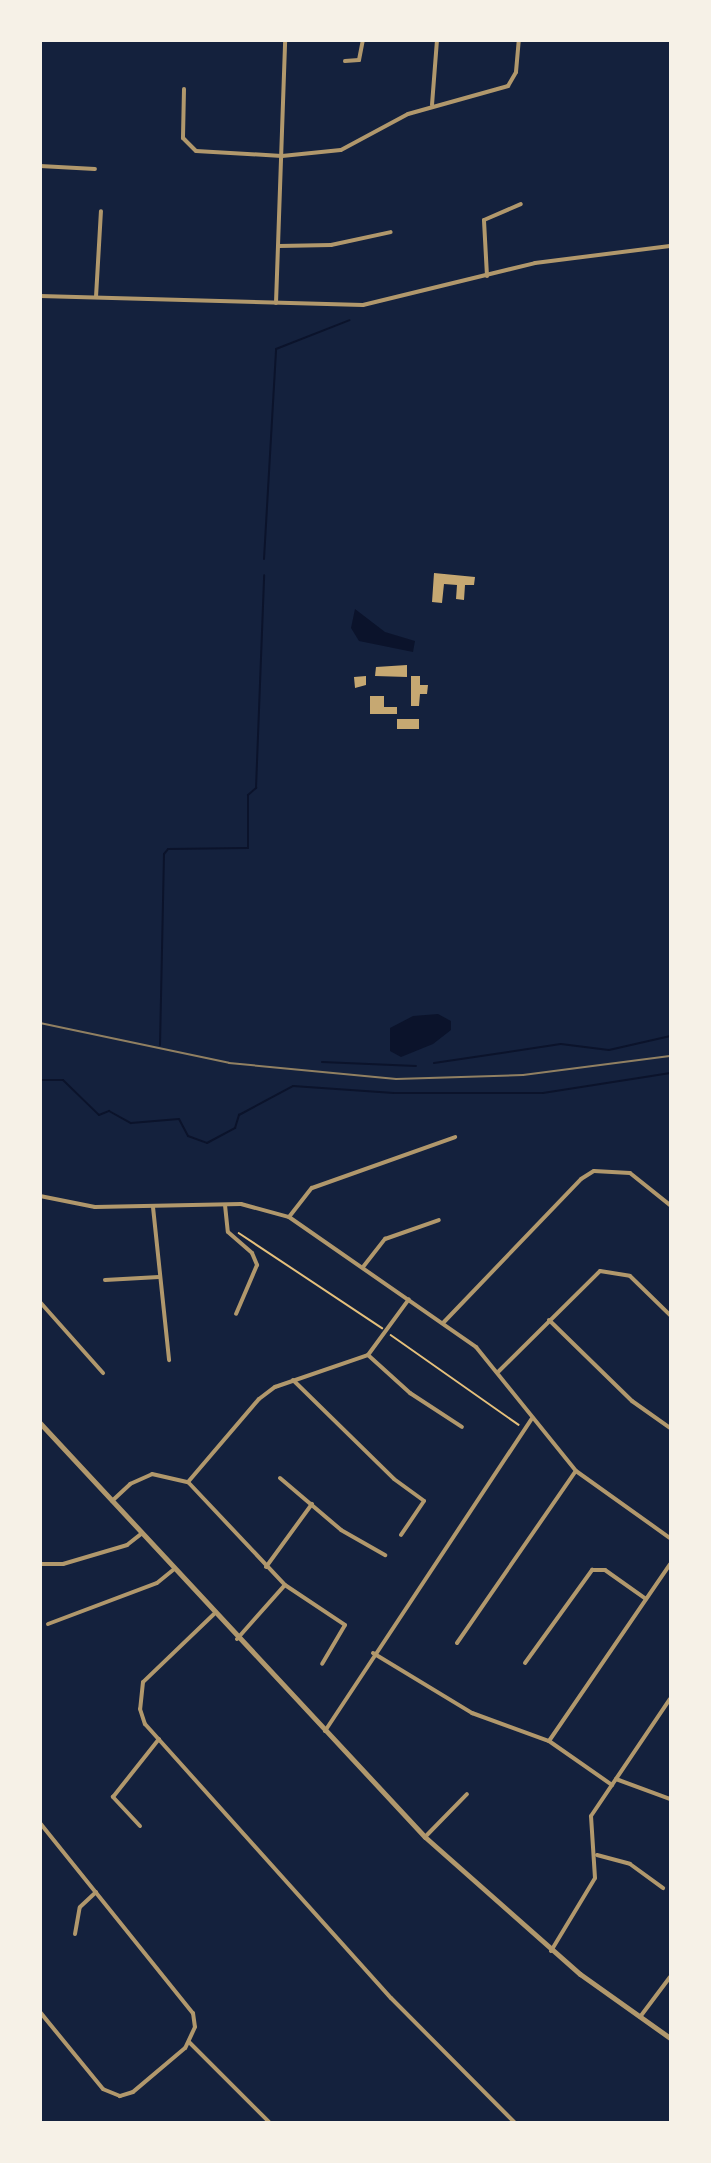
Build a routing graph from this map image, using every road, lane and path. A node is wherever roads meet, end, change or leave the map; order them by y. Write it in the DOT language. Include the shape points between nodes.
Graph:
graph roads {
  1 [pos="285,40"];
  2 [pos="363,40"];
  3 [pos="437,40"];
  4 [pos="519,40"];
  5 [pos="345,61"];
  6 [pos="184,89"];
  7 [pos="432,105"];
  8 [pos="282,156"];
  9 [pos="40,166"];
  10 [pos="95,169"];
  11 [pos="521,204"];
  12 [pos="101,211"];
  13 [pos="391,232"];
  14 [pos="279,246"];
  15 [pos="670,246"];
  16 [pos="487,276"];
  17 [pos="40,296"];
  18 [pos="96,297"];
  19 [pos="276,303"];
  20 [pos="455,1137"];
  21 [pos="40,1196"];
  22 [pos="670,1204"];
  23 [pos="225,1205"];
  24 [pos="153,1208"];
  25 [pos="289,1217"];
  26 [pos="439,1220"];
  27 [pos="226,1226"];
  28 [pos="363,1267"];
  29 [pos="159,1277"];
  30 [pos="105,1280"];
  31 [pos="409,1299"];
  32 [pos="40,1302"];
  33 [pos="236,1314"];
  34 [pos="670,1315"];
  35 [pos="549,1320"];
  36 [pos="443,1323"];
  37 [pos="387,1332"];
  38 [pos="368,1355"];
  39 [pos="169,1360"];
  40 [pos="499,1371"];
  41 [pos="103,1373"];
  42 [pos="293,1380"];
  43 [pos="532,1418"];
  44 [pos="40,1423"];
  45 [pos="462,1427"];
  46 [pos="522,1428"];
  47 [pos="670,1428"];
  48 [pos="576,1471"];
  49 [pos="280,1478"];
  50 [pos="188,1482"];
  51 [pos="112,1502"];
  52 [pos="312,1504"];
  53 [pos="141,1534"];
  54 [pos="401,1535"];
  55 [pos="670,1538"];
  56 [pos="385,1555"];
  57 [pos="40,1564"];
  58 [pos="670,1564"];
  59 [pos="266,1567"];
  60 [pos="173,1570"];
  61 [pos="285,1586"];
  62 [pos="646,1599"];
  63 [pos="214,1614"];
  64 [pos="48,1624"];
  65 [pos="237,1639"];
  66 [pos="456,1644"];
  67 [pos="373,1653"];
  68 [pos="525,1663"];
  69 [pos="322,1664"];
  70 [pos="670,1699"];
  71 [pos="325,1731"];
  72 [pos="159,1739"];
  73 [pos="549,1742"];
  74 [pos="616,1779"];
  75 [pos="612,1785"];
  76 [pos="467,1794"];
  77 [pos="670,1799"];
  78 [pos="40,1823"];
  79 [pos="140,1826"];
  80 [pos="425,1837"];
  81 [pos="597,1855"];
  82 [pos="663,1888"];
  83 [pos="96,1892"];
  84 [pos="75,1934"];
  85 [pos="551,1951"];
  86 [pos="670,1977"];
  87 [pos="40,2012"];
  88 [pos="639,2018"];
  89 [pos="670,2038"];
  90 [pos="189,2042"];
  91 [pos="269,2122"];
  92 [pos="514,2122"];
  1 -- 8 [label="street"];
  2 -- 5 [label="street" via="359,60"];
  3 -- 7 [label="street"];
  4 -- 7 [label="street" via="516,72 508,86"];
  6 -- 8 [label="street" via="183,138 189,146"];
  7 -- 8 [label="street" via="341,150"];
  8 -- 14 [label="street"];
  9 -- 10 [label="street"];
  11 -- 16 [label="street" via="484,220"];
  12 -- 18 [label="street"];
  13 -- 14 [label="street" via="331,245"];
  14 -- 19 [label="street"];
  15 -- 16 [label="street" via="602,252"];
  16 -- 19 [label="street" via="363,305"];
  17 -- 18 [label="street"];
  18 -- 19 [label="street"];
  20 -- 25 [label="street" via="312,1188"];
  21 -- 24 [label="street" via="95,1207"];
  22 -- 36 [label="street" via="630,1173 594,1171 581,1179"];
  23 -- 24 [label="street"];
  23 -- 25 [label="street" via="262,1207"];
  23 -- 27 [label="street"];
  24 -- 29 [label="street"];
  25 -- 28 [label="street"];
  26 -- 28 [label="street" via="386,1239"];
  27 -- 33 [label="street" via="257,1265"];
  27 -- 37 [label="path"];
  28 -- 31 [label="street"];
  29 -- 30 [label="street"];
  29 -- 39 [label="street"];
  31 -- 36 [label="street"];
  31 -- 37 [label="street"];
  32 -- 41 [label="street"];
  34 -- 35 [label="street" via="630,1276 610,1270 591,1275"];
  35 -- 40 [label="street"];
  35 -- 47 [label="street" via="632,1401"];
  36 -- 40 [label="street"];
  37 -- 38 [label="street"];
  37 -- 46 [label="path"];
  38 -- 42 [label="street"];
  38 -- 45 [label="street" via="410,1393"];
  40 -- 43 [label="street"];
  42 -- 50 [label="street" via="259,1399"];
  42 -- 54 [label="street" via="394,1479 424,1501"];
  43 -- 46 [label="street"];
  43 -- 48 [label="street"];
  44 -- 51 [label="street"];
  46 -- 67 [label="street"];
  48 -- 55 [label="street"];
  48 -- 66 [label="street"];
  49 -- 52 [label="street"];
  50 -- 51 [label="street" via="152,1474 130,1484"];
  50 -- 59 [label="street"];
  51 -- 53 [label="street"];
  52 -- 56 [label="street" via="341,1530"];
  52 -- 59 [label="street"];
  53 -- 57 [label="street" via="127,1545 73,1561"];
  53 -- 60 [label="street"];
  58 -- 62 [label="street"];
  59 -- 61 [label="street"];
  60 -- 63 [label="street"];
  60 -- 64 [label="street" via="157,1583"];
  61 -- 65 [label="street"];
  61 -- 69 [label="street" via="345,1625"];
  62 -- 68 [label="street" via="605,1570 592,1570"];
  62 -- 73 [label="street"];
  63 -- 65 [label="street"];
  63 -- 72 [label="street" via="144,1682 140,1709"];
  65 -- 71 [label="street"];
  67 -- 71 [label="street"];
  67 -- 73 [label="street" via="472,1713"];
  70 -- 74 [label="street"];
  71 -- 80 [label="street"];
  72 -- 79 [label="street" via="113,1797"];
  72 -- 92 [label="street" via="391,1998"];
  73 -- 75 [label="street"];
  74 -- 75 [label="street"];
  74 -- 77 [label="street"];
  75 -- 81 [label="street" via="589,1823"];
  76 -- 80 [label="street"];
  78 -- 83 [label="street"];
  80 -- 85 [label="street"];
  81 -- 82 [label="street" via="630,1864"];
  81 -- 85 [label="street" via="591,1888"];
  83 -- 84 [label="street" via="80,1907"];
  83 -- 90 [label="street" via="192,2013"];
  85 -- 88 [label="street"];
  86 -- 88 [label="street"];
  87 -- 90 [label="street" via="103,2089 120,2096 133,2092"];
  88 -- 89 [label="street"];
  90 -- 91 [label="street"];
}
